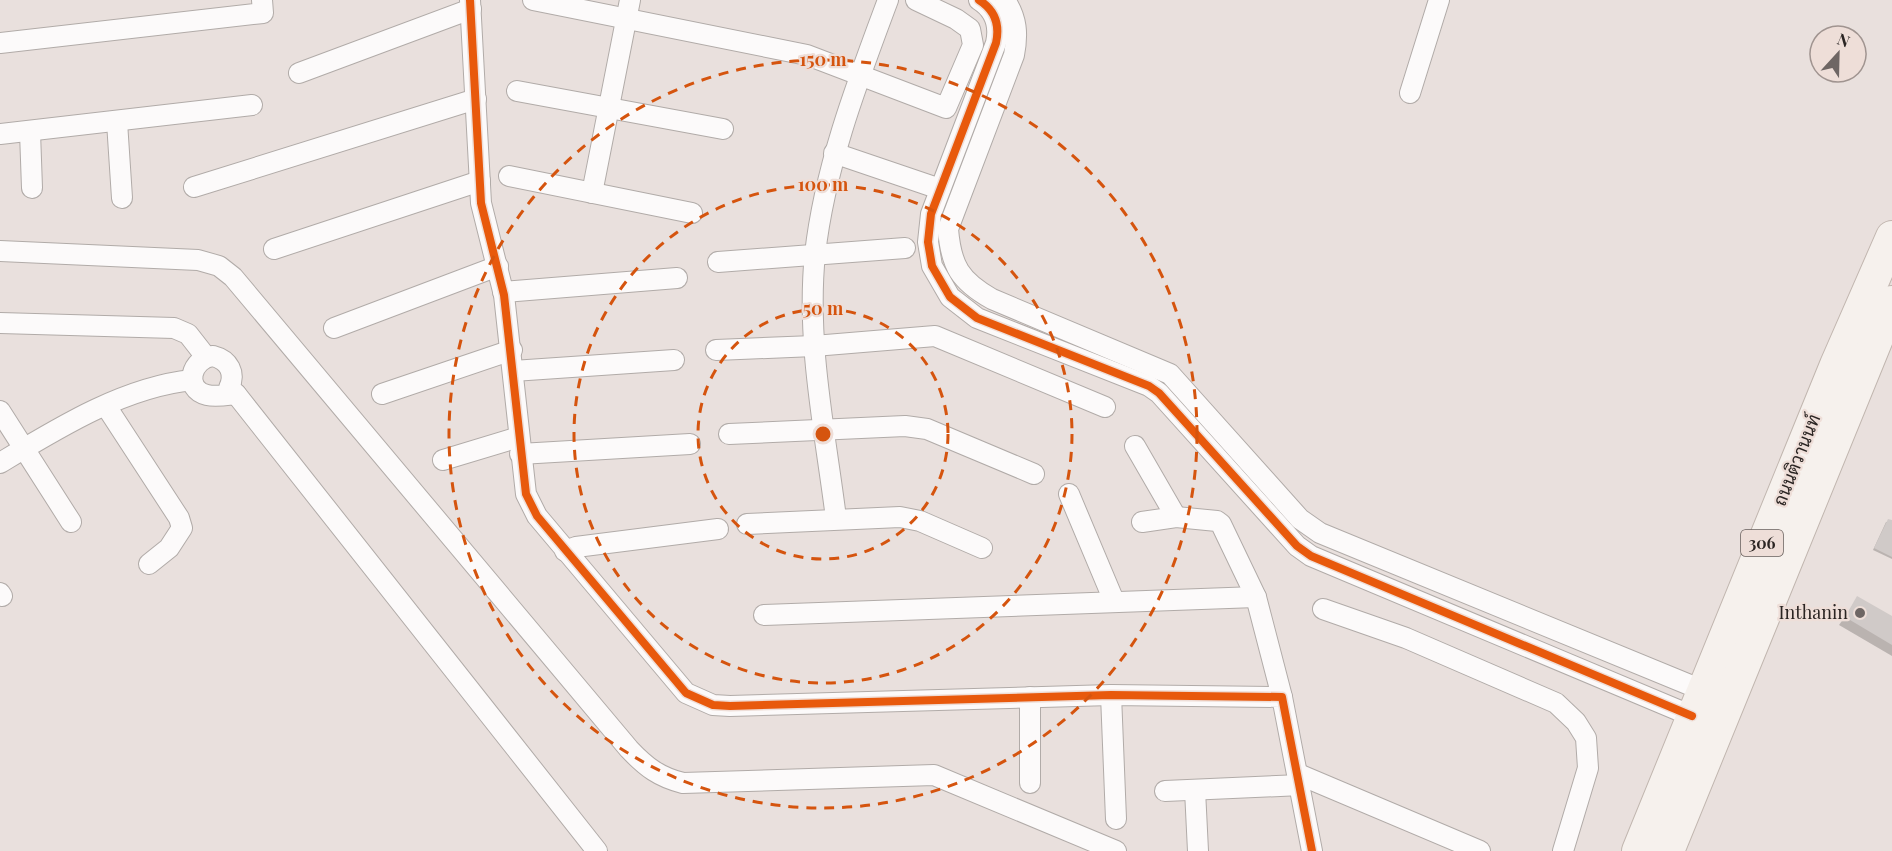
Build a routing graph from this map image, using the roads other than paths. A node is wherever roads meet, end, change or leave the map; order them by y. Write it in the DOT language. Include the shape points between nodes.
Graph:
graph roads {
  1 [pos="262,0"];
  2 [pos="533,0"];
  3 [pos="888,0"];
  4 [pos="916,0"];
  5 [pos="979,0"];
  6 [pos="1005,0"];
  7 [pos="1438,0"];
  8 [pos="471,4"];
  9 [pos="628,9"];
  10 [pos="0,43"];
  11 [pos="299,73"];
  12 [pos="860,74"];
  13 [pos="517,91"];
  14 [pos="1410,93"];
  15 [pos="476,99"];
  16 [pos="252,105"];
  17 [pos="609,107"];
  18 [pos="117,122"];
  19 [pos="723,129"];
  20 [pos="30,132"];
  21 [pos="0,134"];
  22 [pos="834,153"];
  23 [pos="509,176"];
  24 [pos="480,181"];
  25 [pos="194,187"];
  26 [pos="32,188"];
  27 [pos="940,189"];
  28 [pos="592,193"];
  29 [pos="122,198"];
  30 [pos="692,213"];
  31 [pos="1892,237"];
  32 [pos="905,248"];
  33 [pos="274,249"];
  34 [pos="0,251"];
  35 [pos="815,255"];
  36 [pos="718,262"];
  37 [pos="498,266"];
  38 [pos="677,278"];
  39 [pos="503,292"];
  40 [pos="1892,302"];
  41 [pos="0,322"];
  42 [pos="334,328"];
  43 [pos="814,346"];
  44 [pos="512,350"];
  45 [pos="716,350"];
  46 [pos="206,357"];
  47 [pos="674,360"];
  48 [pos="513,371"];
  49 [pos="192,380"];
  50 [pos="236,394"];
  51 [pos="382,394"];
  52 [pos="106,406"];
  53 [pos="1105,408"];
  54 [pos="0,411"];
  55 [pos="825,430"];
  56 [pos="729,435"];
  57 [pos="690,444"];
  58 [pos="520,446"];
  59 [pos="1135,447"];
  60 [pos="23,449"];
  61 [pos="443,460"];
  62 [pos="0,463"];
  63 [pos="1034,474"];
  64 [pos="1069,494"];
  65 [pos="1176,517"];
  66 [pos="836,518"];
  67 [pos="71,522"];
  68 [pos="1142,522"];
  69 [pos="747,524"];
  70 [pos="718,529"];
  71 [pos="982,548"];
  72 [pos="566,550"];
  73 [pos="149,564"];
  74 [pos="1256,597"];
  75 [pos="1114,602"];
  76 [pos="1323,609"];
  77 [pos="764,615"];
  78 [pos="1111,695"];
  79 [pos="1030,697"];
  80 [pos="1282,697"];
  81 [pos="1697,703"];
  82 [pos="1299,779"];
  83 [pos="1030,783"];
  84 [pos="1195,790"];
  85 [pos="1165,791"];
  86 [pos="1116,819"];
  87 [pos="597,851"];
  88 [pos="1116,851"];
  89 [pos="1198,851"];
  90 [pos="1312,851"];
  91 [pos="1480,851"];
  92 [pos="1563,851"];
  93 [pos="1638,851"];
  94 [pos="1668,851"];
  1 -- 10 [label="street" via="264,13"];
  2 -- 9 [label="street"];
  3 -- 12 [label="street"];
  4 -- 12 [label="street" via="970,29 973,45 946,108"];
  5 -- 27 [label="street" via="988,6 997,24 996,43"];
  6 -- 81 [label="street" via="1016,20 1014,55 948,230 957,270 970,286 992,299 1170,374 1300,519 1320,533"];
  7 -- 14 [label="street"];
  8 -- 11 [label="street"];
  8 -- 15 [label="street"];
  9 -- 12 [label="street" via="807,55"];
  9 -- 17 [label="street"];
  12 -- 22 [label="street"];
  13 -- 17 [label="street"];
  15 -- 24 [label="street"];
  15 -- 25 [label="street"];
  16 -- 18 [label="street"];
  17 -- 19 [label="street"];
  17 -- 28 [label="street"];
  18 -- 20 [label="street"];
  18 -- 29 [label="street"];
  20 -- 21 [label="street"];
  20 -- 26 [label="street"];
  22 -- 27 [label="street"];
  22 -- 35 [label="street"];
  23 -- 28 [label="street"];
  24 -- 33 [label="street"];
  24 -- 37 [label="street" via="485,222"];
  27 -- 81 [label="street" via="930,221 929,252 939,281 950,297 977,318 1159,393 1297,546 1311,556"];
  28 -- 30 [label="street"];
  31 -- 81 [label="main road, ถนนติวานนท์ / 306"];
  32 -- 35 [label="street"];
  34 -- 88 [label="street" via="198,260 219,266 629,749 664,778 683,783 934,775"];
  35 -- 36 [label="street"];
  35 -- 43 [label="street"];
  37 -- 39 [label="street"];
  37 -- 42 [label="street"];
  38 -- 39 [label="street"];
  39 -- 44 [label="street"];
  40 -- 94 [label="main road, ถนนติวานนท์ / 306"];
  41 -- 46 [label="street" via="174,328 188,334"];
  43 -- 45 [label="street"];
  43 -- 53 [label="street" via="935,336"];
  43 -- 55 [label="street"];
  44 -- 48 [label="street"];
  44 -- 51 [label="street"];
  46 -- 49 [label="street" via="197,363"];
  46 -- 50 [label="street" via="226,362 232,374 228,388"];
  47 -- 48 [label="street"];
  48 -- 58 [label="street"];
  49 -- 50 [label="street" via="208,396"];
  49 -- 52 [label="street" via="150,388"];
  50 -- 87 [label="street"];
  52 -- 60 [label="street"];
  52 -- 73 [label="street" via="182,528 174,542"];
  54 -- 60 [label="street"];
  55 -- 56 [label="street"];
  55 -- 63 [label="street" via="905,426 927,429"];
  55 -- 66 [label="street"];
  57 -- 58 [label="street"];
  58 -- 61 [label="street"];
  58 -- 72 [label="street" via="530,506"];
  59 -- 65 [label="street"];
  60 -- 62 [label="street"];
  60 -- 67 [label="street"];
  64 -- 75 [label="street"];
  65 -- 68 [label="street"];
  65 -- 74 [label="street" via="1221,524"];
  66 -- 69 [label="street"];
  66 -- 71 [label="street" via="910,519"];
  70 -- 72 [label="street"];
  72 -- 79 [label="street" via="674,681 697,700 730,706"];
  74 -- 75 [label="street"];
  74 -- 80 [label="street"];
  75 -- 77 [label="street"];
  76 -- 92 [label="street" via="1406,638 1556,703 1576,722 1586,738 1588,768"];
  78 -- 79 [label="street"];
  78 -- 80 [label="street"];
  78 -- 86 [label="street"];
  79 -- 83 [label="street"];
  80 -- 82 [label="street"];
  81 -- 93 [label="main road, ถนนติวานนท์ / 306"];
  82 -- 84 [label="street"];
  82 -- 90 [label="street"];
  82 -- 91 [label="street"];
  84 -- 85 [label="street"];
  84 -- 89 [label="street"];
}
